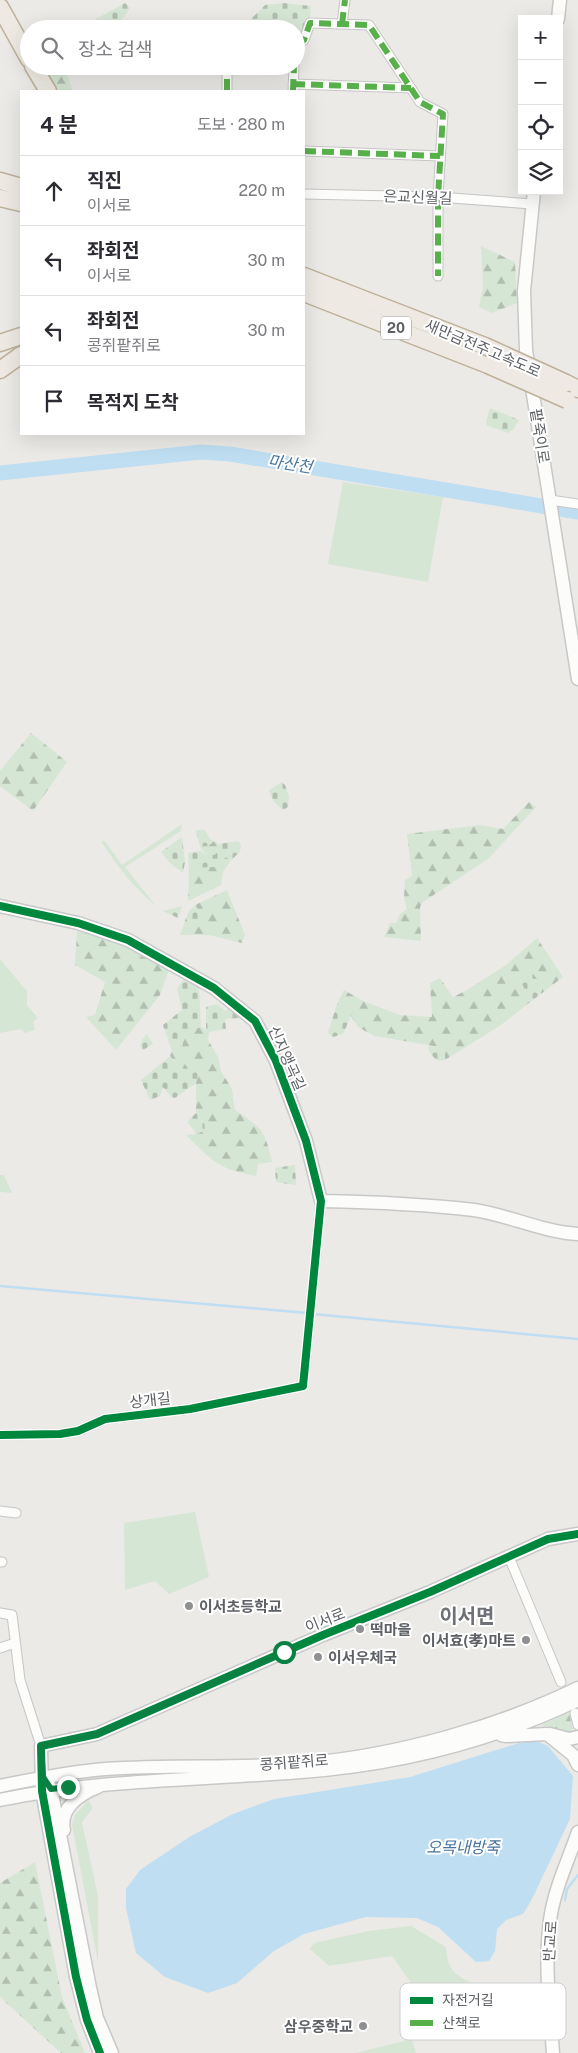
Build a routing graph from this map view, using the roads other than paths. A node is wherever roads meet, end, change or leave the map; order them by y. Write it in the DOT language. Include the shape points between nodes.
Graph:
graph roads {
  1 [pos="345,0"];
  2 [pos="560,0"];
  3 [pos="0,7"];
  4 [pos="558,15"];
  5 [pos="342,24"];
  6 [pos="305,37"];
  7 [pos="20,43"];
  8 [pos="38,75"];
  9 [pos="227,75"];
  10 [pos="293,87"];
  11 [pos="411,88"];
  12 [pos="47,90"];
  13 [pos="226,90"];
  14 [pos="305,151"];
  15 [pos="440,156"];
  16 [pos="0,181"];
  17 [pos="20,187"];
  18 [pos="305,194"];
  19 [pos="533,197"];
  20 [pos="0,198"];
  21 [pos="438,198"];
  22 [pos="20,203"];
  23 [pos="305,276"];
  24 [pos="438,276"];
  25 [pos="305,292"];
  26 [pos="305,305"];
  27 [pos="342,306"];
  28 [pos="20,336"];
  29 [pos="0,343"];
  30 [pos="20,356"];
  31 [pos="0,370"];
  32 [pos="572,394"];
  33 [pos="550,501"];
  34 [pos="578,504"];
  35 [pos="578,679"];
  36 [pos="0,906"];
  37 [pos="321,1201"];
  38 [pos="578,1234"];
  39 [pos="303,1386"];
  40 [pos="0,1435"];
  41 [pos="0,1511"];
  42 [pos="16,1513"];
  43 [pos="578,1534"];
  44 [pos="509,1556"];
  45 [pos="0,1613"];
  46 [pos="15,1643"];
  47 [pos="0,1648"];
  48 [pos="561,1682"];
  49 [pos="578,1688"];
  50 [pos="578,1700"];
  51 [pos="574,1713"];
  52 [pos="578,1725"];
  53 [pos="496,1733"];
  54 [pos="547,1734"];
  55 [pos="578,1737"];
  56 [pos="41,1746"];
  57 [pos="578,1765"];
  58 [pos="43,1777"];
  59 [pos="106,1783"];
  60 [pos="0,1786"];
  61 [pos="47,1790"];
  62 [pos="0,1800"];
  63 [pos="0,1805"];
  64 [pos="47,1814"];
  65 [pos="59,1830"];
  66 [pos="578,1832"];
  67 [pos="78,1957"];
  68 [pos="548,1983"];
  69 [pos="552,2040"];
  70 [pos="100,2053"];
  71 [pos="112,2053"];
  72 [pos="553,2053"];
  1 -- 5 [label="street"];
  2 -- 4 [label="street"];
  3 -- 7 [label="highway"];
  5 -- 6 [label="street" via="310,23"];
  5 -- 11 [label="street" via="369,25"];
  8 -- 12 [label="highway"];
  9 -- 13 [label="street"];
  10 -- 11 [label="street"];
  11 -- 15 [label="street" via="420,102 443,114"];
  14 -- 15 [label="street"];
  15 -- 21 [label="street"];
  16 -- 17 [label="highway"];
  18 -- 21 [label="street, 은교신월길"];
  19 -- 21 [label="street, 은교신월길"];
  19 -- 33 [label="street, 팥죽이로" via="524,291 526,350"];
  20 -- 22 [label="highway"];
  21 -- 24 [label="street"];
  23 -- 32 [label="highway, 새만금전주고속도로 / 20, bridge" via="485,346"];
  25 -- 27 [label="highway, 새만금전주고속도로 / 20"];
  26 -- 27 [label="highway"];
  27 -- 32 [label="highway, 새만금전주고속도로 / 20, bridge" via="488,365"];
  28 -- 29 [label="highway"];
  30 -- 31 [label="highway"];
  33 -- 34 [label="street"];
  33 -- 35 [label="street, 팥죽이로"];
  36 -- 37 [label="street, 신지앵곡길" via="78,923 128,940 214,988 255,1021 276,1062 306,1141"];
  37 -- 38 [label="street" via="475,1210"];
  37 -- 39 [label="street, 신지앵곡길"];
  39 -- 40 [label="street, 상개길" via="190,1409 105,1419 78,1431 60,1434"];
  41 -- 42 [label="street"];
  43 -- 44 [label="street, 이서로" via="548,1539"];
  44 -- 48 [label="street"];
  44 -- 56 [label="street, 이서로" via="97,1734"];
  45 -- 46 [label="street" via="12,1615"];
  46 -- 47 [label="street"];
  46 -- 56 [label="street" via="20,1680"];
  49 -- 58 [label="street, 콩쥐팥쥐로" via="484,1726 364,1755 309,1763 103,1769"];
  50 -- 53 [label="street, 콩쥐팥쥐로"];
  51 -- 52 [label="street"];
  53 -- 54 [label="street" via="506,1736"];
  53 -- 59 [label="street, 콩쥐팥쥐로" via="412,1757 351,1767"];
  54 -- 55 [label="street"];
  54 -- 57 [label="street" via="573,1755"];
  56 -- 58 [label="street"];
  58 -- 60 [label="street, 콩쥐팥쥐로"];
  58 -- 61 [label="street"];
  59 -- 61 [label="street, 콩쥐팥쥐로"];
  59 -- 65 [label="street" via="78,1797 66,1810 64,1830"];
  61 -- 62 [label="street, 콩쥐팥쥐로"];
  61 -- 64 [label="street"];
  61 -- 65 [label="street"];
  63 -- 64 [label="street" via="26,1800 36,1803 42,1813"];
  64 -- 67 [label="street"];
  65 -- 67 [label="street"];
  66 -- 68 [label="street, 반교로" via="550,1920"];
  67 -- 70 [label="street" via="87,2020"];
  67 -- 71 [label="street"];
  69 -- 72 [label="street, 반교로"];
}
